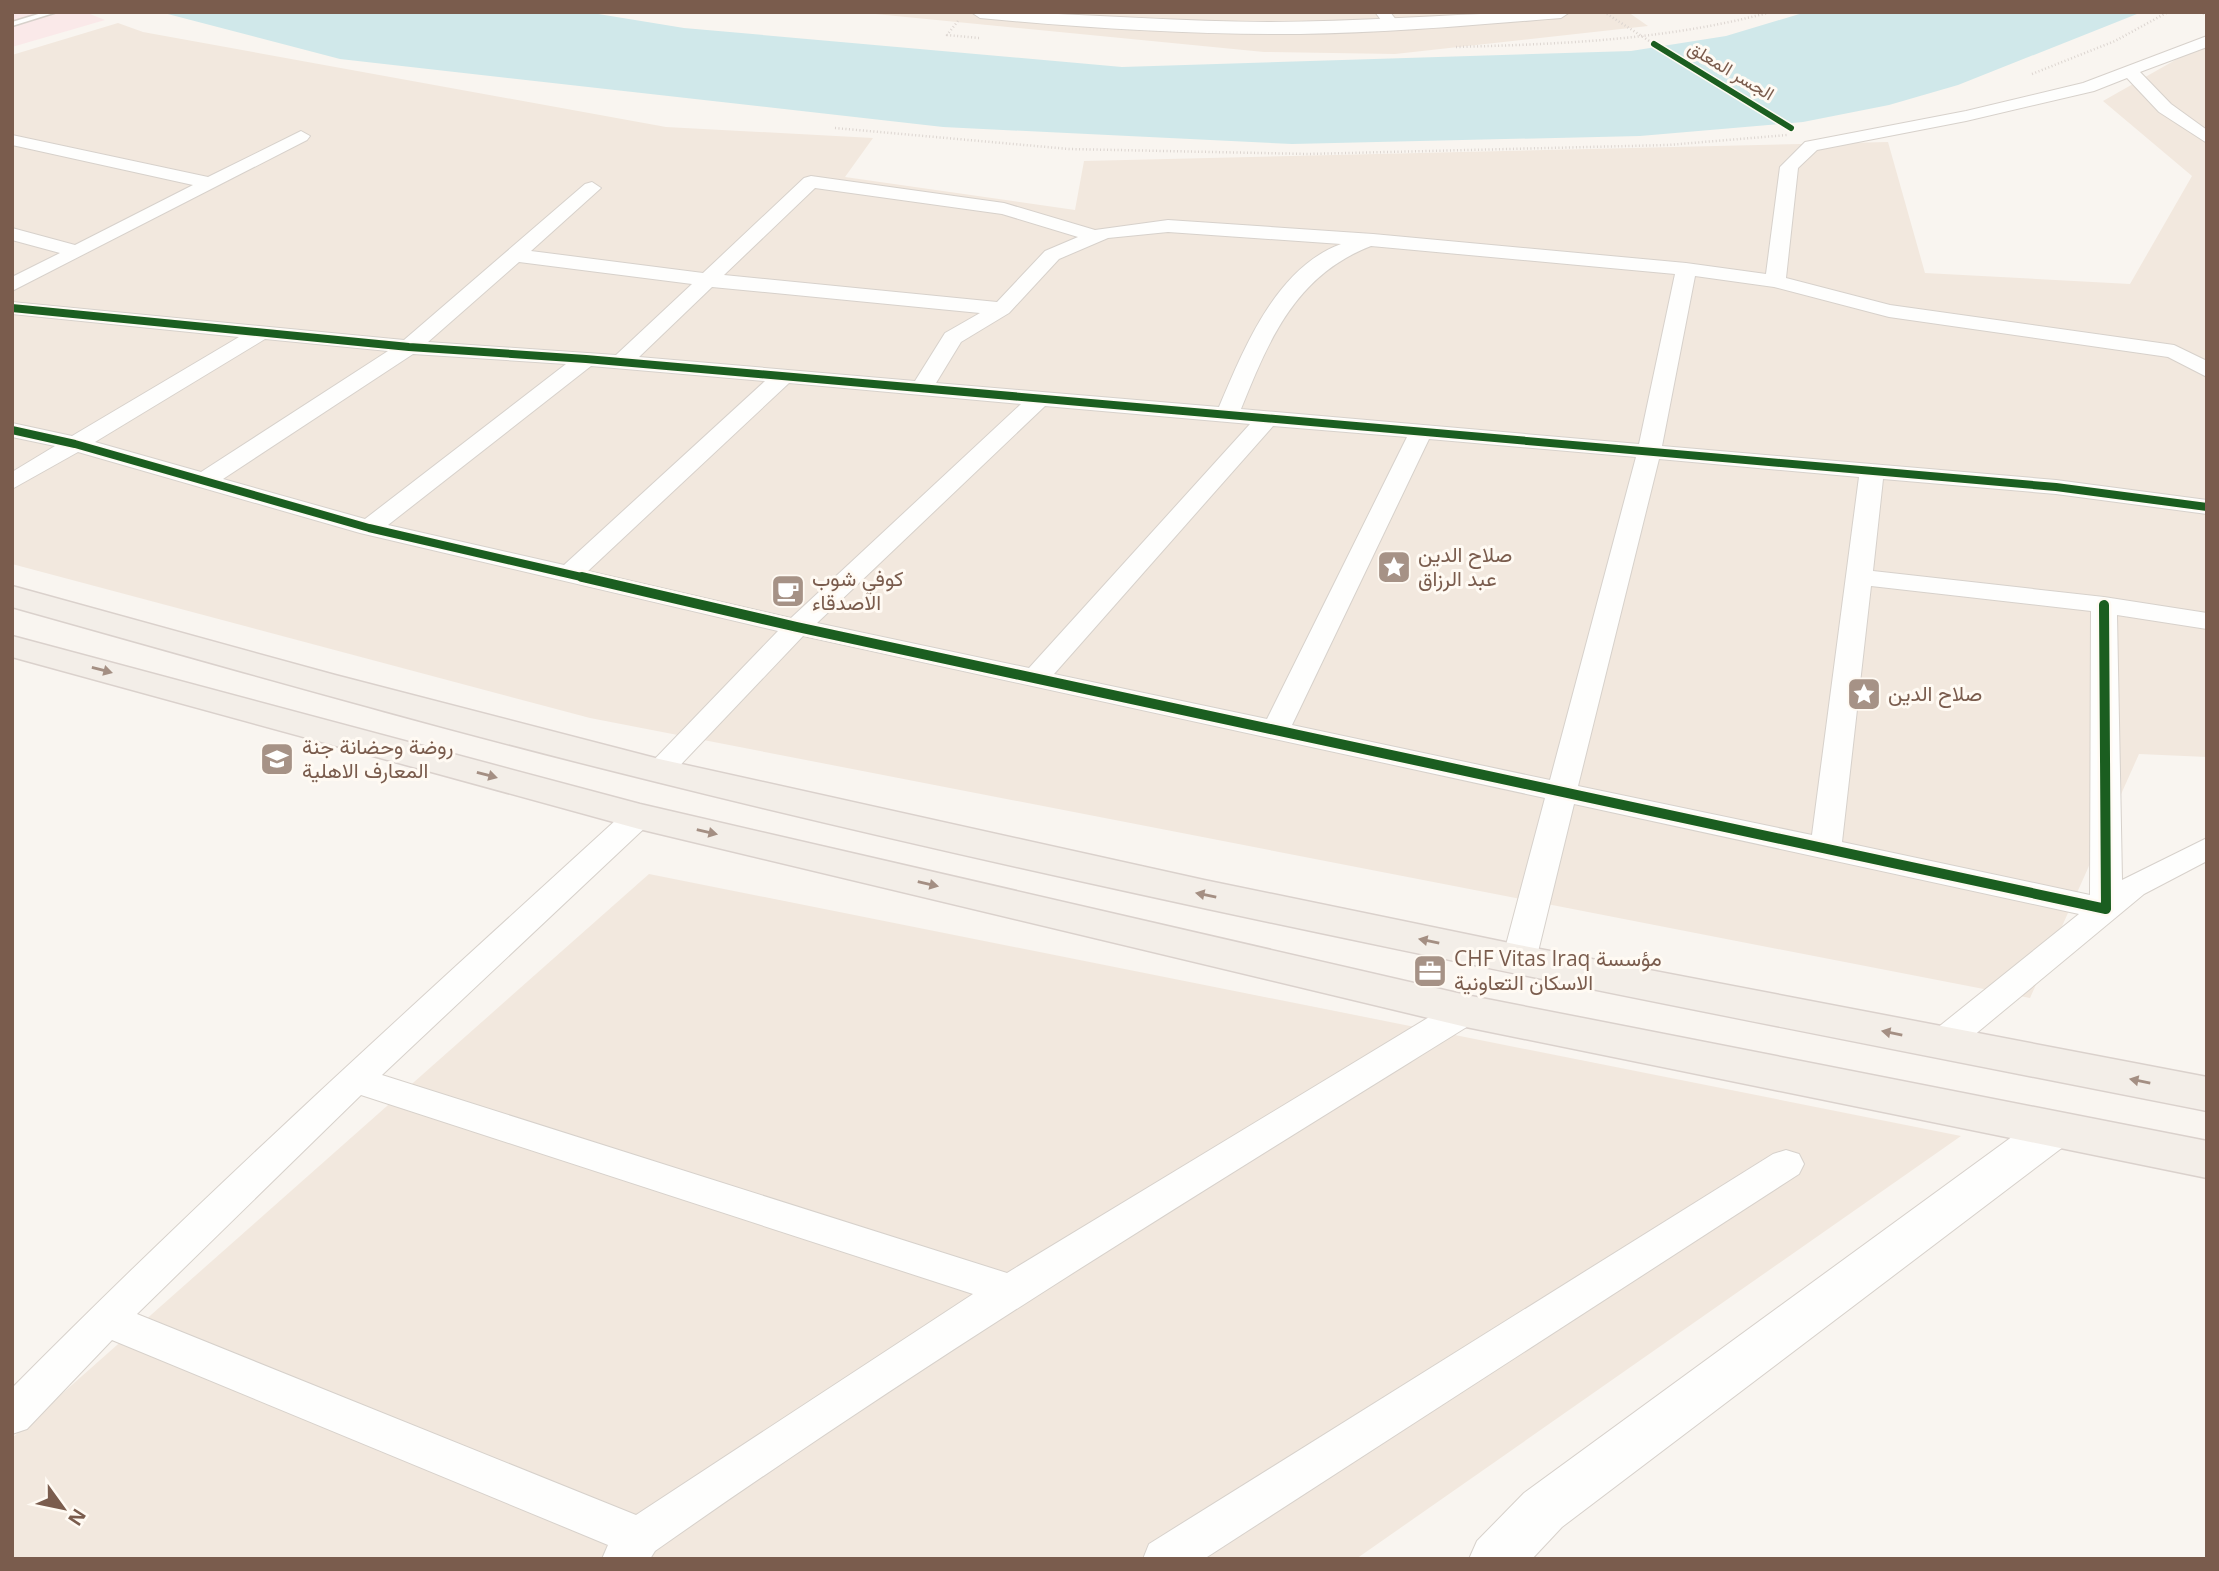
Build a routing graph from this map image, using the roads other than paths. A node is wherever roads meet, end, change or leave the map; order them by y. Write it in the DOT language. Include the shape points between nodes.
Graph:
graph roads {
  1 [pos="54,12"];
  2 [pos="981,12"];
  3 [pos="1561,12"];
  4 [pos="1512,14"];
  5 [pos="1387,19"];
  6 [pos="12,24"];
  7 [pos="2207,41"];
  8 [pos="2130,71"];
  9 [pos="301,136"];
  10 [pos="2207,138"];
  11 [pos="12,140"];
  12 [pos="211,183"];
  13 [pos="592,188"];
  14 [pos="12,234"];
  15 [pos="1096,236"];
  16 [pos="1373,240"];
  17 [pos="77,251"];
  18 [pos="514,255"];
  19 [pos="1686,269"];
  20 [pos="708,280"];
  21 [pos="1775,281"];
  22 [pos="12,285"];
  23 [pos="12,308"];
  24 [pos="1002,309"];
  25 [pos="264,331"];
  26 [pos="409,347"];
  27 [pos="586,359"];
  28 [pos="621,362"];
  29 [pos="2207,370"];
  30 [pos="784,376"];
  31 [pos="921,388"];
  32 [pos="1039,399"];
  33 [pos="1227,415"];
  34 [pos="1267,419"];
  35 [pos="12,430"];
  36 [pos="1422,432"];
  37 [pos="75,444"];
  38 [pos="1649,452"];
  39 [pos="1872,471"];
  40 [pos="204,481"];
  41 [pos="12,482"];
  42 [pos="2207,506"];
  43 [pos="369,528"];
  44 [pos="570,574"];
  45 [pos="1861,577"];
  46 [pos="12,596"];
  47 [pos="2104,605"];
  48 [pos="59,609"];
  49 [pos="98,620"];
  50 [pos="2207,621"];
  51 [pos="797,626"];
  52 [pos="23,647"];
  53 [pos="1036,677"];
  54 [pos="1276,729"];
  55 [pos="659,771"];
  56 [pos="1563,790"];
  57 [pos="639,816"];
  58 [pos="1826,848"];
  59 [pos="2207,848"];
  60 [pos="2106,909"];
  61 [pos="1519,960"];
  62 [pos="1466,1011"];
  63 [pos="1943,1042"];
  64 [pos="2047,1063"];
  65 [pos="354,1080"];
  66 [pos="2207,1094"];
  67 [pos="2055,1129"];
  68 [pos="2207,1160"];
  69 [pos="1786,1164"];
  70 [pos="1011,1290"];
  71 [pos="105,1319"];
  72 [pos="12,1416"];
  73 [pos="632,1548"];
  74 [pos="1166,1559"];
  75 [pos="1496,1559"];
  1 -- 6 [label="lane"];
  2 -- 5 [label="street" via="1226,28"];
  3 -- 4 [label="street"];
  4 -- 5 [label="street"];
  7 -- 8 [label="street"];
  8 -- 10 [label="street" via="2165,108"];
  8 -- 21 [label="street" via="2088,87 1966,116 1811,146 1789,167"];
  9 -- 12 [label="street"];
  11 -- 12 [label="street"];
  12 -- 17 [label="street"];
  13 -- 18 [label="street"];
  14 -- 17 [label="street"];
  15 -- 16 [label="street" via="1168,226"];
  15 -- 20 [label="street" via="1004,209 811,182"];
  15 -- 24 [label="street" via="1052,255"];
  16 -- 19 [label="street"];
  16 -- 33 [label="street" via="1344,247 1310,272 1253,352"];
  17 -- 22 [label="street"];
  18 -- 20 [label="street"];
  18 -- 26 [label="street"];
  19 -- 21 [label="street"];
  19 -- 38 [label="street"];
  20 -- 24 [label="street"];
  20 -- 28 [label="street"];
  21 -- 29 [label="street" via="1889,311 2174,351"];
  23 -- 25 [label="street"];
  24 -- 31 [label="street" via="953,338"];
  25 -- 26 [label="street"];
  25 -- 37 [label="street"];
  26 -- 27 [label="street"];
  26 -- 40 [label="street"];
  27 -- 28 [label="street"];
  27 -- 43 [label="street"];
  28 -- 30 [label="street"];
  30 -- 31 [label="street"];
  30 -- 44 [label="street"];
  31 -- 32 [label="street"];
  32 -- 33 [label="street"];
  32 -- 51 [label="street"];
  33 -- 34 [label="street"];
  34 -- 36 [label="street"];
  34 -- 53 [label="street"];
  35 -- 37 [label="street"];
  36 -- 38 [label="street"];
  36 -- 54 [label="street"];
  37 -- 40 [label="street"];
  37 -- 41 [label="street"];
  38 -- 39 [label="street"];
  38 -- 56 [label="street"];
  39 -- 42 [label="street"];
  39 -- 45 [label="street"];
  40 -- 43 [label="street"];
  43 -- 44 [label="street"];
  44 -- 51 [label="street"];
  45 -- 47 [label="street"];
  45 -- 58 [label="street"];
  46 -- 48 [label="main road"];
  47 -- 50 [label="street"];
  47 -- 60 [label="street"];
  48 -- 49 [label="main road"];
  48 -- 52 [label="main road" via="50,626 30,637"];
  49 -- 52 [label="main road" via="56,634 46,643"];
  49 -- 55 [label="main road"];
  51 -- 53 [label="street"];
  51 -- 55 [label="street"];
  52 -- 57 [label="main road, one-way"];
  53 -- 54 [label="street"];
  54 -- 56 [label="street"];
  61 -- 55 [label="main road, one-way"];
  56 -- 58 [label="street"];
  56 -- 61 [label="street"];
  57 -- 62 [label="main road, one-way"];
  57 -- 65 [label="street"];
  58 -- 60 [label="street"];
  59 -- 60 [label="street" via="2133,887"];
  60 -- 63 [label="street"];
  63 -- 61 [label="main road, one-way"];
  62 -- 67 [label="main road"];
  62 -- 70 [label="street"];
  63 -- 64 [label="main road"];
  66 -- 64 [label="main road, one-way"];
  64 -- 67 [label="main road"];
  65 -- 70 [label="street"];
  65 -- 71 [label="street"];
  67 -- 68 [label="main road"];
  67 -- 75 [label="street" via="1543,1510"];
  69 -- 74 [label="street"];
  70 -- 73 [label="street"];
  71 -- 72 [label="street"];
  71 -- 73 [label="street"];
}
